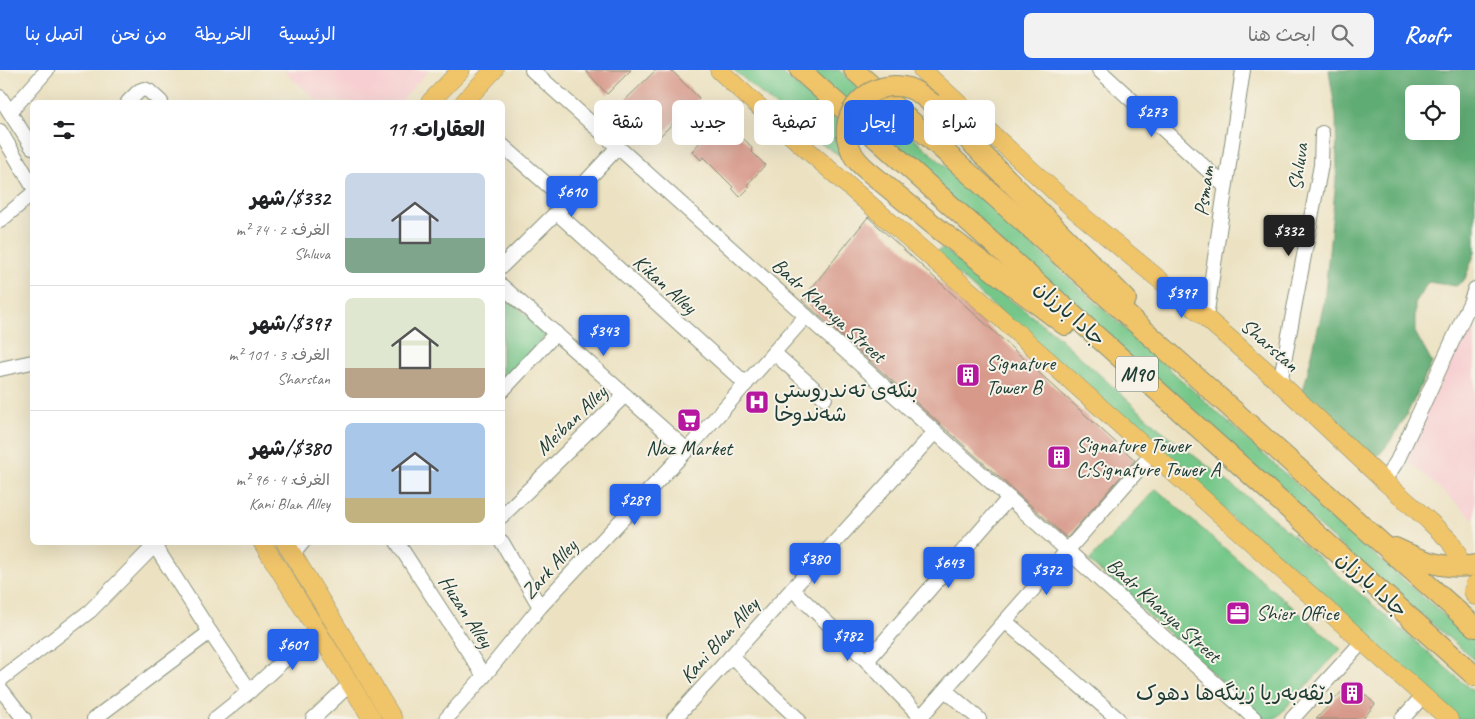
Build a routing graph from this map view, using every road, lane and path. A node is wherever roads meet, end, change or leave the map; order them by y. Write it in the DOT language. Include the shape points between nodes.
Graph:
graph roads {
  1 [pos="47,70"];
  2 [pos="460,70"];
  3 [pos="494,70"];
  4 [pos="532,70"];
  5 [pos="719,70"];
  6 [pos="800,70"];
  7 [pos="854,70"];
  8 [pos="922,70"];
  9 [pos="1100,70"];
  10 [pos="1240,72"];
  11 [pos="0,97"];
  12 [pos="130,100"];
  13 [pos="159,100"];
  14 [pos="432,100"];
  15 [pos="466,100"];
  16 [pos="10,112"];
  17 [pos="0,131"];
  18 [pos="1322,133"];
  19 [pos="30,144"];
  20 [pos="618,147"];
  21 [pos="505,148"];
  22 [pos="30,183"];
  23 [pos="1225,186"];
  24 [pos="30,196"];
  25 [pos="568,202"];
  26 [pos="557,213"];
  27 [pos="0,221"];
  28 [pos="505,258"];
  29 [pos="505,289"];
  30 [pos="1475,289"];
  31 [pos="1472,306"];
  32 [pos="806,316"];
  33 [pos="1206,318"];
  34 [pos="556,333"];
  35 [pos="774,353"];
  36 [pos="30,362"];
  37 [pos="0,369"];
  38 [pos="1280,382"];
  39 [pos="746,384"];
  40 [pos="505,388"];
  41 [pos="625,395"];
  42 [pos="1219,396"];
  43 [pos="825,398"];
  44 [pos="1195,426"];
  45 [pos="935,432"];
  46 [pos="687,450"];
  47 [pos="1153,453"];
  48 [pos="1384,481"];
  49 [pos="1009,498"];
  50 [pos="505,513"];
  51 [pos="1379,540"];
  52 [pos="155,545"];
  53 [pos="157,545"];
  54 [pos="264,545"];
  55 [pos="400,545"];
  56 [pos="504,545"];
  57 [pos="293,547"];
  58 [pos="1068,551"];
  59 [pos="1466,566"];
  60 [pos="1475,584"];
  61 [pos="792,589"];
  62 [pos="1475,596"];
  63 [pos="540,607"];
  64 [pos="1005,622"];
  65 [pos="1475,627"];
  66 [pos="317,630"];
  67 [pos="210,632"];
  68 [pos="1363,641"];
  69 [pos="731,656"];
  70 [pos="867,661"];
  71 [pos="484,676"];
  72 [pos="1475,676"];
  73 [pos="0,680"];
  74 [pos="350,684"];
  75 [pos="0,688"];
  76 [pos="945,690"];
  77 [pos="250,691"];
  78 [pos="1423,696"];
  79 [pos="920,718"];
  80 [pos="1252,718"];
  81 [pos="24,719"];
  82 [pos="94,719"];
  83 [pos="215,719"];
  84 [pos="313,719"];
  85 [pos="372,719"];
  86 [pos="393,719"];
  87 [pos="446,719"];
  88 [pos="674,719"];
  89 [pos="798,719"];
  90 [pos="979,719"];
  91 [pos="1118,719"];
  92 [pos="1292,719"];
  93 [pos="1402,719"];
  94 [pos="1449,719"];
  1 -- 16 [label="street"];
  2 -- 14 [label="main road"];
  3 -- 15 [label="main road"];
  4 -- 20 [label="street, Badr Khanya Street"];
  5 -- 47 [label="main road"];
  6 -- 44 [label="highway, جادا بارزان / M90"];
  7 -- 42 [label="highway, جادا بارزان / M90"];
  8 -- 33 [label="main road, Sharstan" via="1075,210"];
  9 -- 23 [label="street"];
  10 -- 23 [label="street, Psmam"];
  11 -- 16 [label="street"];
  12 -- 13 [label="street" via="144,89"];
  16 -- 19 [label="street"];
  17 -- 22 [label="street"];
  18 -- 38 [label="street, Shluva" via="1321,165"];
  20 -- 25 [label="street"];
  20 -- 32 [label="street, Badr Khanya Street"];
  21 -- 25 [label="street"];
  23 -- 33 [label="street, Psmam"];
  24 -- 27 [label="street"];
  25 -- 26 [label="street"];
  26 -- 28 [label="street"];
  26 -- 39 [label="street, Kikan Alley"];
  29 -- 34 [label="street"];
  30 -- 31 [label="street"];
  31 -- 48 [label="street"];
  32 -- 35 [label="street, Zark Alley"];
  32 -- 45 [label="street, Badr Khanya Street"];
  33 -- 38 [label="main road, Sharstan"];
  34 -- 40 [label="street"];
  34 -- 41 [label="street"];
  35 -- 39 [label="street, Zark Alley"];
  35 -- 43 [label="street"];
  36 -- 37 [label="street"];
  38 -- 48 [label="main road, Sharstan"];
  39 -- 46 [label="street, Zark Alley"];
  41 -- 46 [label="street"];
  41 -- 50 [label="street, Meiban Alley"];
  42 -- 44 [label="highway, bridge" via="933,104 911,89 897,86 880,88 856,104 849,117 846,134 850,150 859,163 941,232"];
  42 -- 51 [label="highway, جادا بارزان / M90"];
  44 -- 72 [label="highway, جادا بارزان / M90"];
  45 -- 49 [label="street, Badr Khanya Street"];
  45 -- 61 [label="street, Kani Blan Alley"];
  46 -- 63 [label="street, Zark Alley"];
  47 -- 58 [label="street"];
  47 -- 68 [label="main road"];
  48 -- 59 [label="main road, Sharstan" via="1449,540"];
  49 -- 58 [label="street, Badr Khanya Street"];
  49 -- 70 [label="street"];
  51 -- 59 [label="highway" via="1424,560"];
  51 -- 65 [label="highway, جادا بارزان / M90"];
  52 -- 73 [label="street" via="90,612"];
  53 -- 67 [label="street"];
  54 -- 66 [label="main road"];
  55 -- 71 [label="street, Huzan Alley"];
  56 -- 63 [label="street"];
  57 -- 86 [label="main road"];
  58 -- 64 [label="street"];
  58 -- 80 [label="street, Badr Khanya Street"];
  60 -- 62 [label="main road"];
  61 -- 69 [label="street, Kani Blan Alley"];
  61 -- 70 [label="street"];
  63 -- 71 [label="street, Zark Alley"];
  64 -- 76 [label="street"];
  64 -- 91 [label="street"];
  66 -- 74 [label="main road"];
  66 -- 77 [label="street"];
  67 -- 77 [label="street"];
  67 -- 82 [label="street"];
  68 -- 78 [label="main road"];
  68 -- 92 [label="street"];
  69 -- 88 [label="street, Kani Blan Alley"];
  69 -- 89 [label="street"];
  70 -- 79 [label="street"];
  71 -- 87 [label="street, Zark Alley"];
  74 -- 84 [label="street"];
  74 -- 85 [label="main road"];
  75 -- 81 [label="street"];
  76 -- 79 [label="street"];
  76 -- 90 [label="street"];
  77 -- 83 [label="street"];
  78 -- 93 [label="street"];
  78 -- 94 [label="main road"];
}
